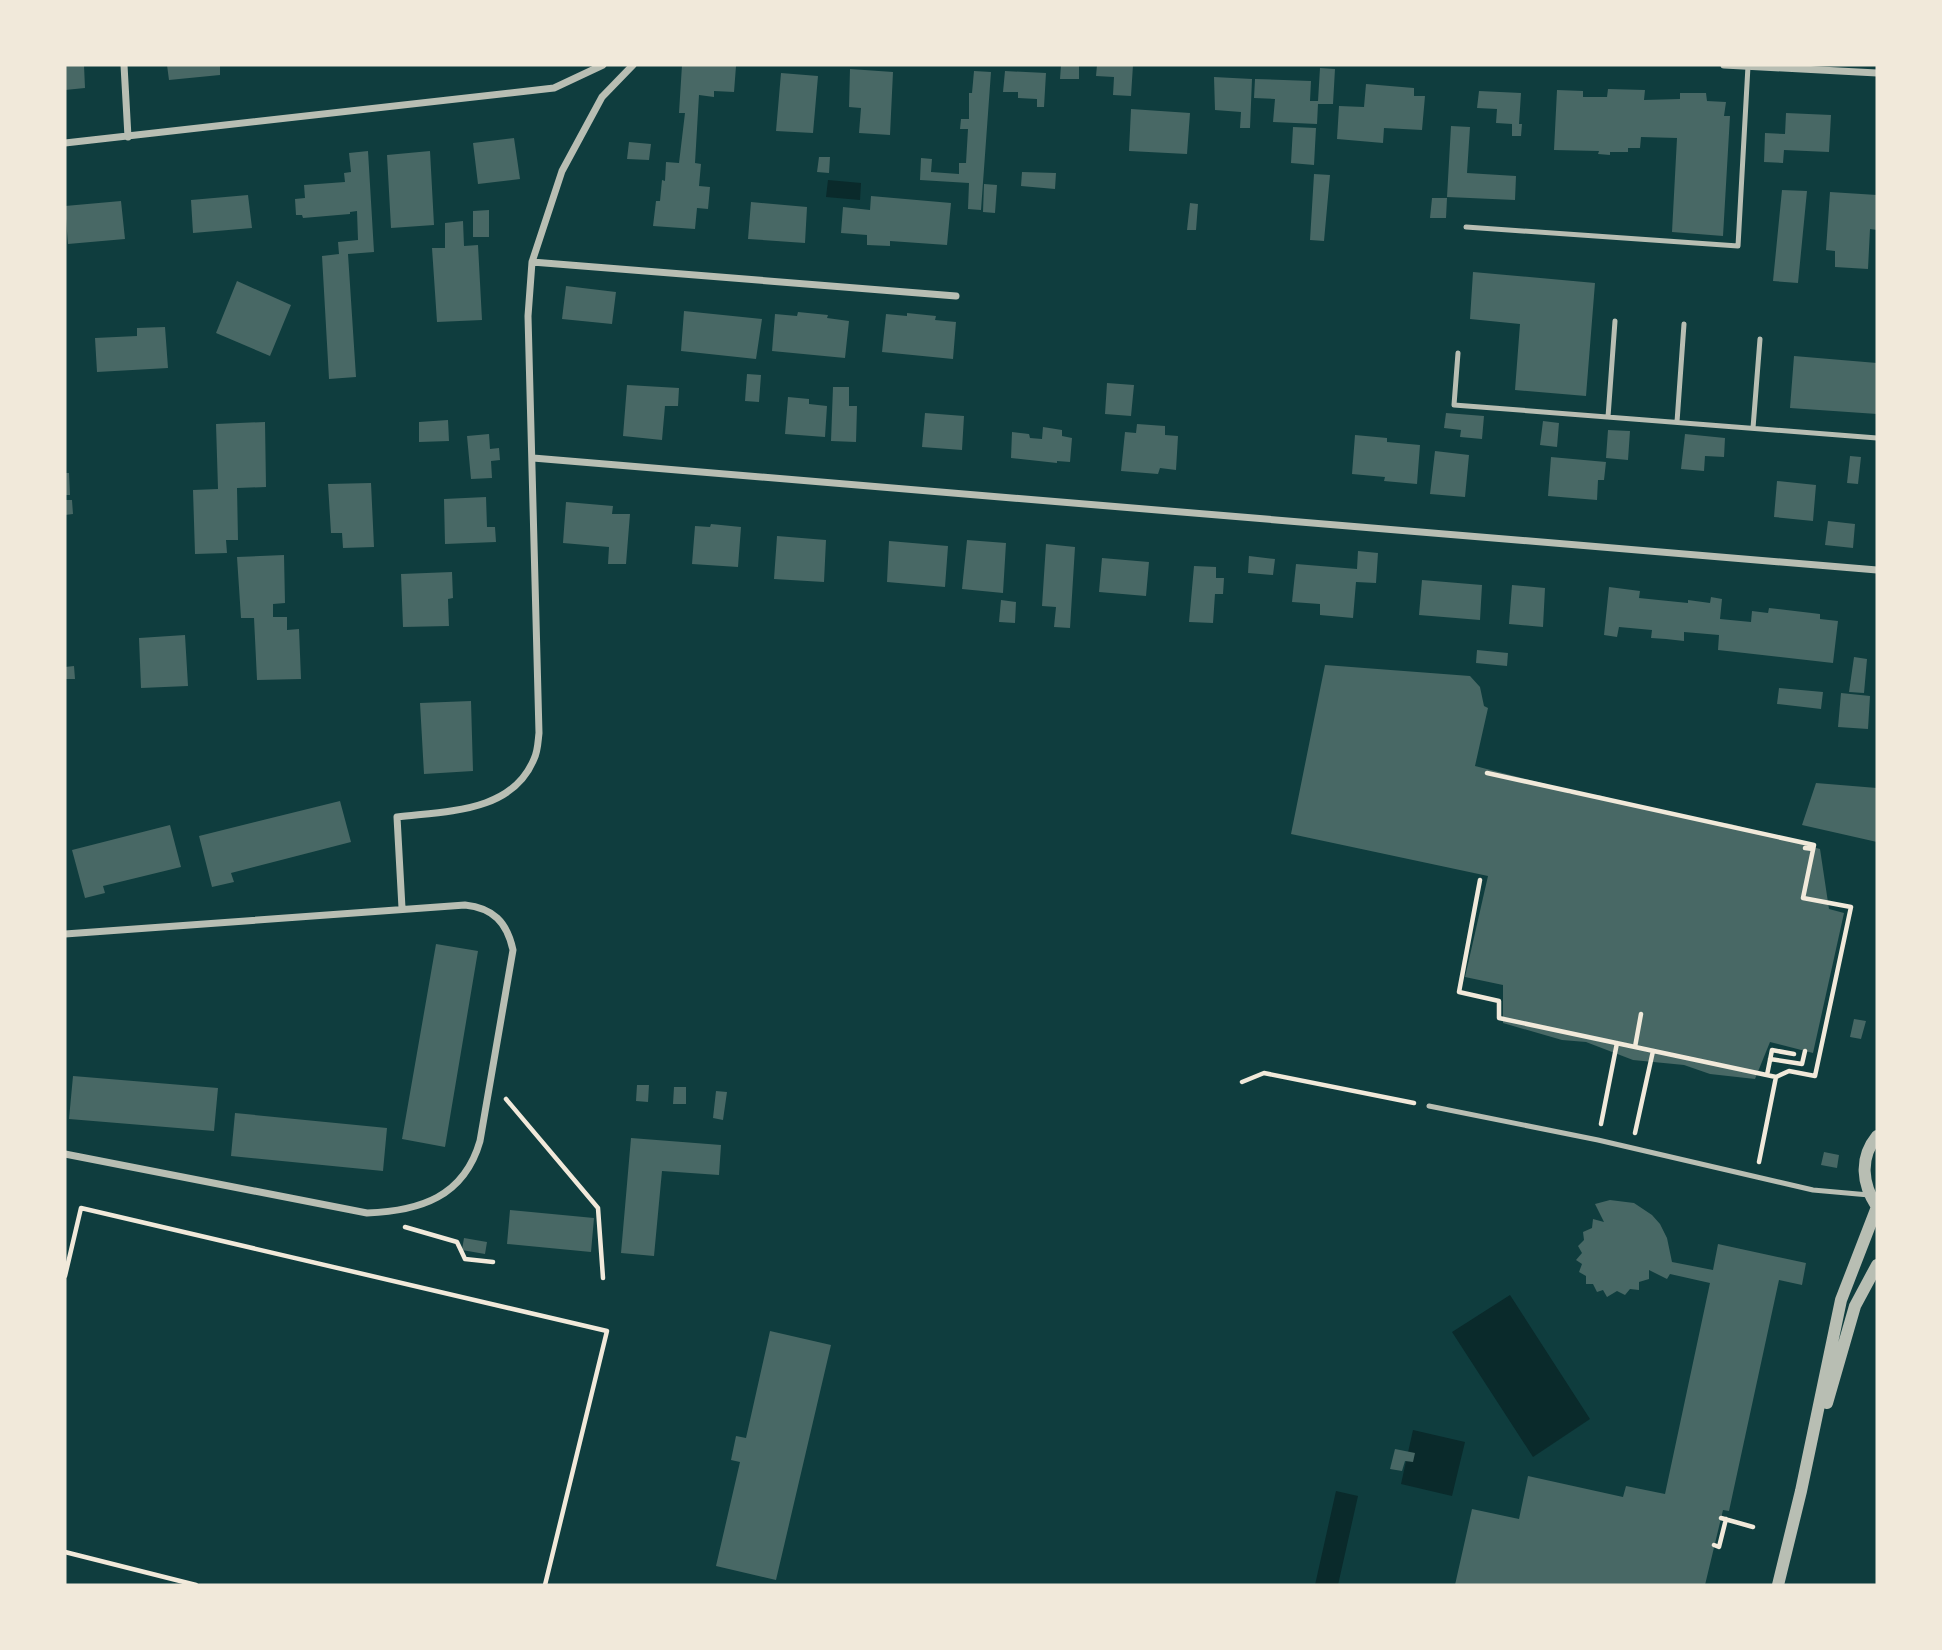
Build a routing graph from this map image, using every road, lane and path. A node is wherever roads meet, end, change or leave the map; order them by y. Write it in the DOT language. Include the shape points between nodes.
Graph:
graph roads {
  1 [pos="124,65"];
  2 [pos="603,65"];
  3 [pos="633,65"];
  4 [pos="1724,65"];
  5 [pos="1748,66"];
  6 [pos="1877,73"];
  7 [pos="128,137"];
  8 [pos="65,143"];
  9 [pos="1466,228"];
  10 [pos="533,262"];
  11 [pos="956,296"];
  12 [pos="1615,321"];
  13 [pos="1684,324"];
  14 [pos="1760,339"];
  15 [pos="1458,353"];
  16 [pos="1608,417"];
  17 [pos="1677,422"];
  18 [pos="1753,428"];
  19 [pos="1877,438"];
  20 [pos="533,458"];
  21 [pos="1877,570"];
  22 [pos="1488,773"];
  23 [pos="1805,848"];
  24 [pos="1813,849"];
  25 [pos="1480,880"];
  26 [pos="402,908"];
  27 [pos="65,934"];
  28 [pos="1641,1014"];
  29 [pos="1617,1043"];
  30 [pos="1635,1047"];
  31 [pos="1653,1051"];
  32 [pos="1805,1051"];
  33 [pos="1794,1055"];
  34 [pos="1770,1059"];
  35 [pos="1767,1075"];
  36 [pos="1776,1077"];
  37 [pos="1242,1082"];
  38 [pos="488,1097"];
  39 [pos="1429,1106"];
  40 [pos="1877,1136"];
  41 [pos="1598,1140"];
  42 [pos="1632,1148"];
  43 [pos="65,1154"];
  44 [pos="1756,1177"];
  45 [pos="1875,1203"];
  46 [pos="398,1212"];
  47 [pos="493,1262"];
  48 [pos="1877,1265"];
  49 [pos="65,1276"];
  50 [pos="603,1278"];
  51 [pos="1801,1491"];
  52 [pos="1753,1527"];
  53 [pos="1714,1545"];
  54 [pos="65,1552"];
  55 [pos="196,1585"];
  56 [pos="545,1585"];
  57 [pos="1778,1585"];
  1 -- 7 [label="street"];
  2 -- 7 [label="street" via="554,88"];
  3 -- 10 [label="street" via="602,97 562,171"];
  4 -- 5 [label="street"];
  5 -- 6 [label="street"];
  5 -- 9 [label="lane" via="1738,246"];
  7 -- 8 [label="street"];
  10 -- 11 [label="street"];
  10 -- 20 [label="street" via="528,316"];
  12 -- 16 [label="lane"];
  13 -- 17 [label="lane"];
  14 -- 18 [label="lane"];
  15 -- 16 [label="lane" via="1454,405"];
  16 -- 17 [label="lane"];
  17 -- 18 [label="lane"];
  18 -- 19 [label="lane"];
  20 -- 21 [label="street"];
  20 -- 26 [label="street" via="540,733 536,757 525,777 494,801 397,817"];
  22 -- 24 [label="path" via="1814,845"];
  23 -- 24 [label="path"];
  24 -- 36 [label="path" via="1803,898 1851,907 1815,1076 1789,1071"];
  25 -- 29 [label="path" via="1459,992 1499,1000 1499,1018"];
  26 -- 27 [label="street"];
  26 -- 38 [label="street" via="482,908 500,920 510,938 513,950"];
  28 -- 30 [label="path"];
  29 -- 30 [label="path"];
  29 -- 41 [label="path"];
  30 -- 31 [label="path"];
  31 -- 35 [label="path"];
  31 -- 42 [label="path"];
  32 -- 34 [label="path" via="1802,1064"];
  33 -- 34 [label="path" via="1772,1050"];
  34 -- 35 [label="path"];
  35 -- 36 [label="path"];
  36 -- 44 [label="path"];
  37 -- 39 [label="path" via="1264,1073"];
  38 -- 46 [label="street" via="475,1157 460,1180 436,1199"];
  38 -- 50 [label="path" via="505,1098 598,1208"];
  39 -- 41 [label="lane"];
  40 -- 45 [label="street" via="1864,1168"];
  41 -- 42 [label="lane"];
  42 -- 44 [label="lane"];
  43 -- 46 [label="street" via="367,1213"];
  44 -- 45 [label="lane"];
  45 -- 51 [label="street" via="1840,1300"];
  46 -- 47 [label="path" via="406,1228 457,1242 465,1259"];
  48 -- 51 [label="street" via="1855,1306"];
  49 -- 56 [label="path" via="81,1208 607,1331"];
  51 -- 57 [label="street"];
  52 -- 53 [label="path" via="1723,1518 1719,1547"];
  54 -- 55 [label="path"];
}
